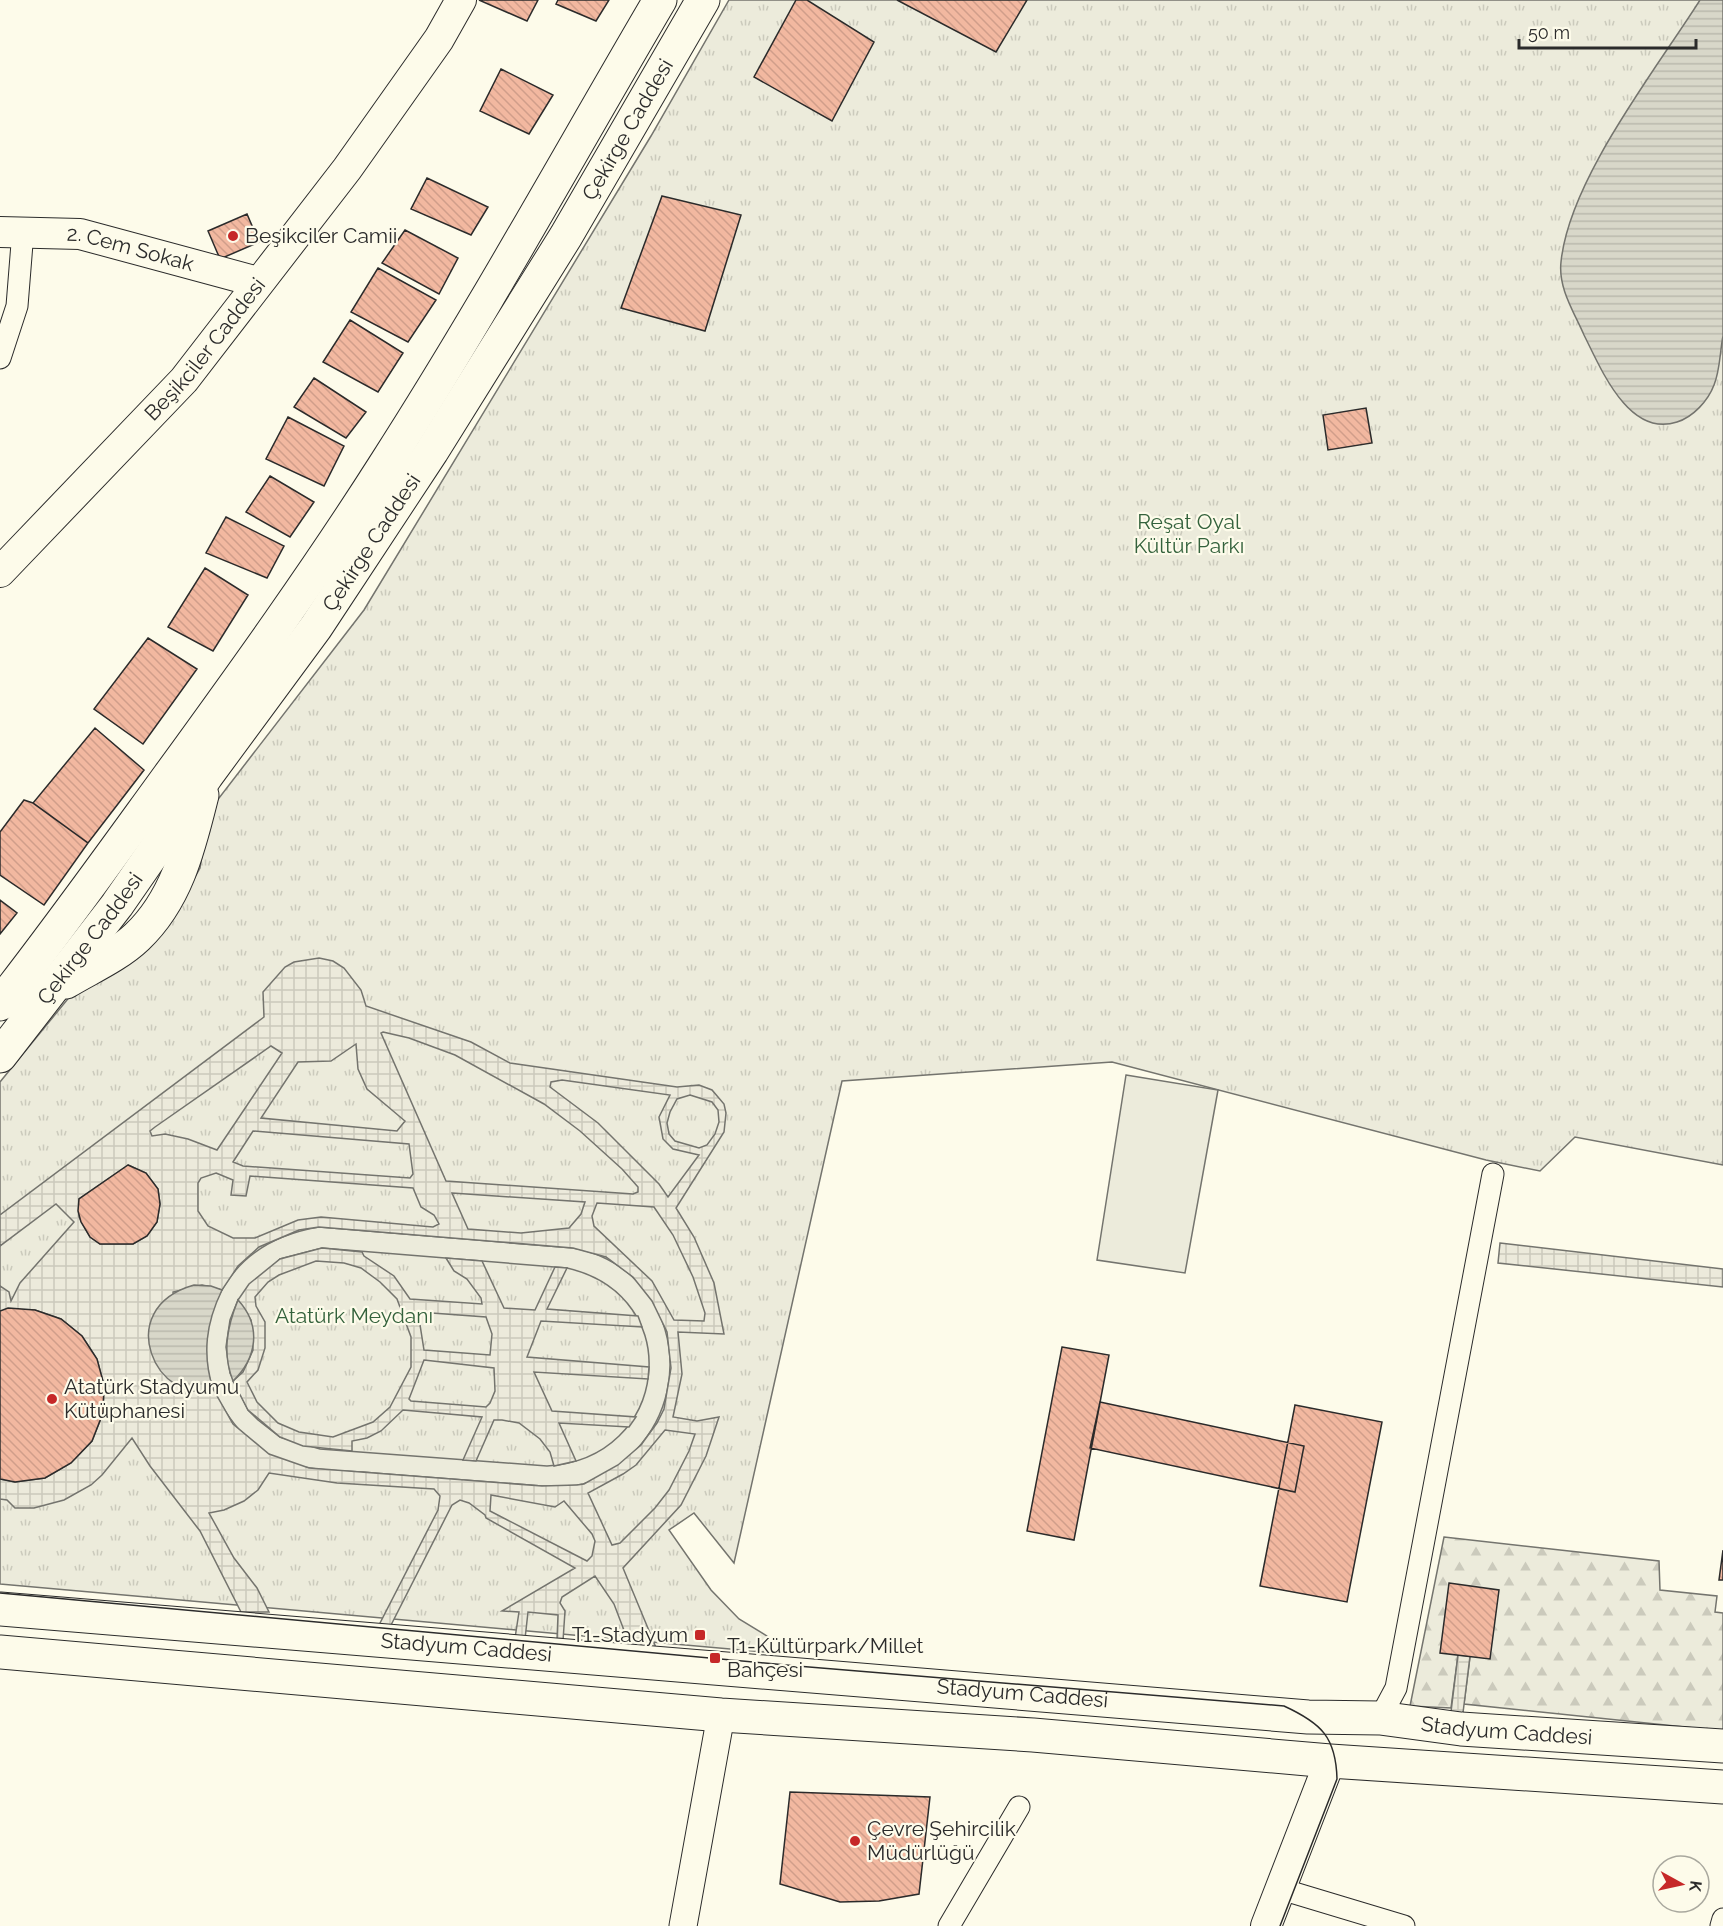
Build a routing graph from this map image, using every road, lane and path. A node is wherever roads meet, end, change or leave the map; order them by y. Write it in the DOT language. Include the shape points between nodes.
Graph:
graph roads {
  1 [pos="461,0"];
  2 [pos="660,0"];
  3 [pos="703,0"];
  4 [pos="12,232"];
  5 [pos="258,282"];
  6 [pos="0,358"];
  7 [pos="3,562"];
  8 [pos="0,1004"];
  9 [pos="0,1056"];
  10 [pos="1493,1174"];
  11 [pos="0,1609"];
  12 [pos="0,1652"];
  13 [pos="721,1715"];
  14 [pos="1380,1718"];
  15 [pos="1723,1746"];
  16 [pos="1330,1761"];
  17 [pos="1723,1786"];
  18 [pos="1019,1807"];
  19 [pos="1281,1889"];
  20 [pos="1723,1919"];
  21 [pos="682,1926"];
  22 [pos="949,1926"];
  23 [pos="1266,1926"];
  24 [pos="1404,1926"];
  25 [pos="1721,1926"];
  1 -- 5 [label="main road, Beşikciler Caddesi" via="439,39 347,169"];
  2 -- 8 [label="main road, Çekirge Caddesi" via="474,322 381,472 235,685"];
  3 -- 9 [label="main road, Çekirge Caddesi" via="566,236 316,627 117,905"];
  4 -- 5 [label="main road, 2. Cem Sokak" via="80,234"];
  4 -- 6 [label="street" via="17,306"];
  5 -- 7 [label="main road, Beşikciler Caddesi" via="184,380"];
  10 -- 14 [label="street" via="1396,1688"];
  11 -- 14 [label="main road, Stadyum Caddesi" via="1284,1715"];
  12 -- 13 [label="main road"];
  13 -- 16 [label="main road" via="1033,1735"];
  13 -- 21 [label="street"];
  14 -- 15 [label="main road, Stadyum Caddesi" via="1461,1729"];
  16 -- 17 [label="main road"];
  16 -- 19 [label="main road"];
  18 -- 22 [label="street"];
  19 -- 23 [label="main road"];
  19 -- 24 [label="street"];
  20 -- 25 [label="street"];
}
